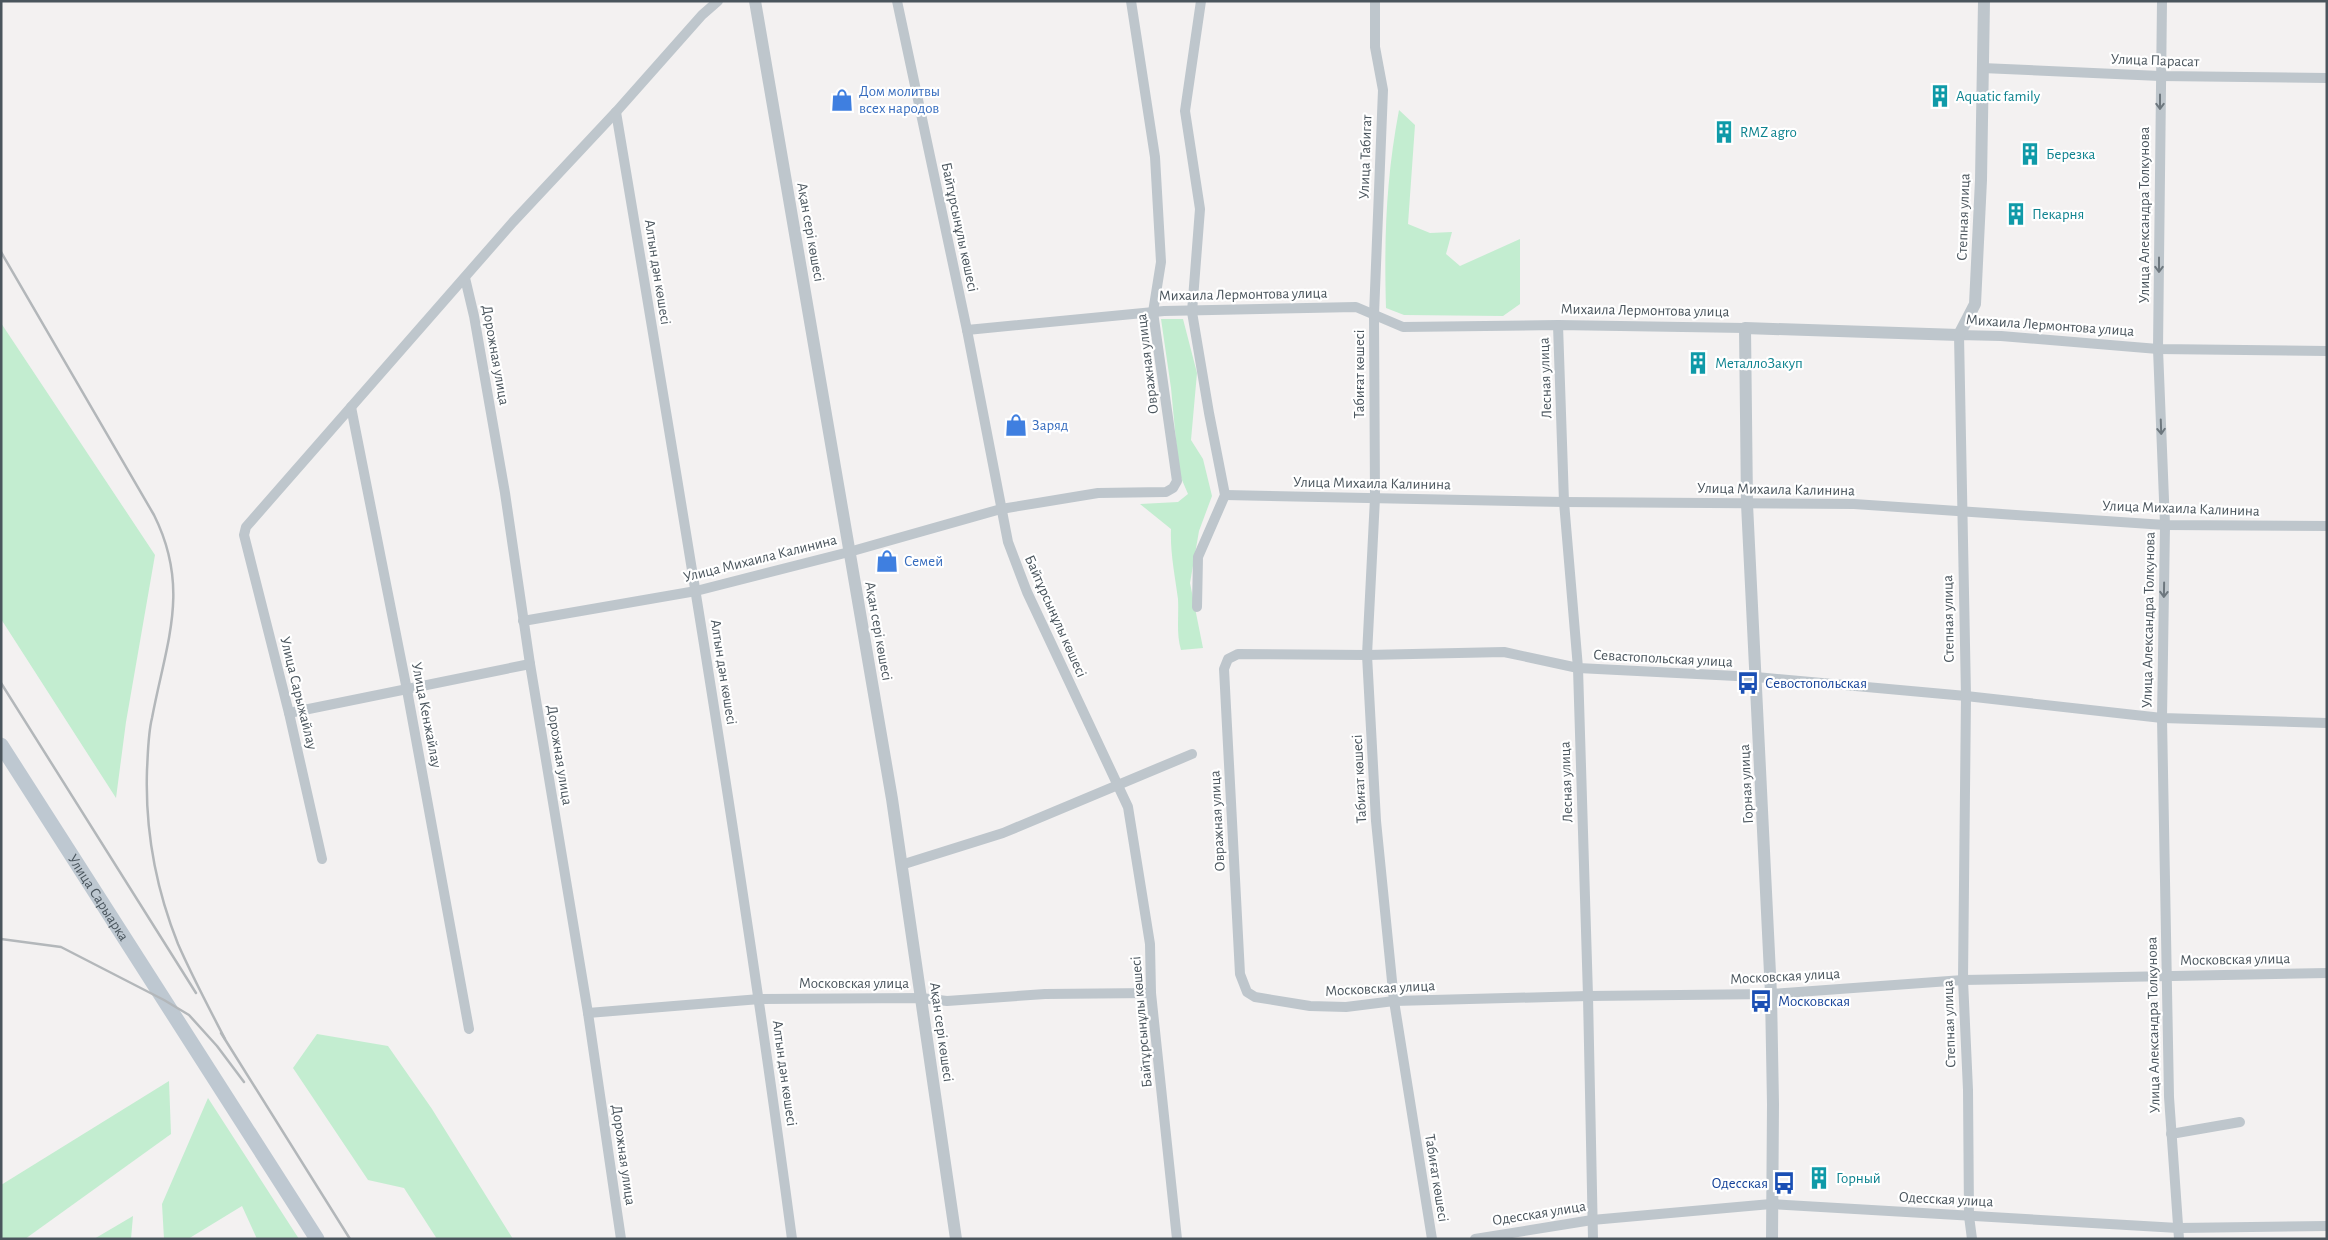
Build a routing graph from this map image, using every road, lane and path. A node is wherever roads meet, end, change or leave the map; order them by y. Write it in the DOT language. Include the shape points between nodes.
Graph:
graph roads {
  1 [pos="718,1"];
  2 [pos="755,1"];
  3 [pos="897,1"];
  4 [pos="1132,1"];
  5 [pos="1201,1"];
  6 [pos="1375,1"];
  7 [pos="1984,1"];
  8 [pos="2162,1"];
  9 [pos="1982,68"];
  10 [pos="2160,76"];
  11 [pos="2327,78"];
  12 [pos="616,112"];
  13 [pos="465,278"];
  14 [pos="1154,312"];
  15 [pos="1192,312"];
  16 [pos="1374,315"];
  17 [pos="1558,325"];
  18 [pos="1745,328"];
  19 [pos="967,330"];
  20 [pos="1959,335"];
  21 [pos="2158,349"];
  22 [pos="2327,351"];
  23 [pos="350,407"];
  24 [pos="1225,495"];
  25 [pos="1375,498"];
  26 [pos="1564,502"];
  27 [pos="1747,504"];
  28 [pos="1000,509"];
  29 [pos="1961,511"];
  30 [pos="2165,525"];
  31 [pos="2327,526"];
  32 [pos="849,552"];
  33 [pos="696,591"];
  34 [pos="1197,607"];
  35 [pos="523,621"];
  36 [pos="1238,654"];
  37 [pos="1367,654"];
  38 [pos="530,664"];
  39 [pos="1578,668"];
  40 [pos="1756,677"];
  41 [pos="407,690"];
  42 [pos="1966,696"];
  43 [pos="289,713"];
  44 [pos="2162,718"];
  45 [pos="2327,723"];
  46 [pos="1,745"];
  47 [pos="1192,754"];
  48 [pos="1118,784"];
  49 [pos="322,859"];
  50 [pos="901,865"];
  51 [pos="2327,973"];
  52 [pos="2166,975"];
  53 [pos="1963,980"];
  54 [pos="1150,992"];
  55 [pos="1247,992"];
  56 [pos="1771,994"];
  57 [pos="1588,996"];
  58 [pos="920,998"];
  59 [pos="760,999"];
  60 [pos="1394,1001"];
  61 [pos="588,1012"];
  62 [pos="470,1029"];
  63 [pos="2240,1122"];
  64 [pos="2171,1134"];
  65 [pos="1771,1204"];
  66 [pos="1969,1216"];
  67 [pos="1592,1220"];
  68 [pos="2327,1226"];
  69 [pos="2178,1228"];
  70 [pos="317,1239"];
  71 [pos="621,1239"];
  72 [pos="792,1239"];
  73 [pos="956,1239"];
  74 [pos="1178,1239"];
  75 [pos="1432,1239"];
  76 [pos="1475,1239"];
  77 [pos="1593,1239"];
  78 [pos="1772,1239"];
  79 [pos="1972,1239"];
  80 [pos="2179,1239"];
  1 -- 12 [label="street"];
  2 -- 32 [label="street, Ақан сері көшесі"];
  3 -- 19 [label="street, Байтұрсынұлы көшесі"];
  4 -- 14 [label="street, Овражная улица" via="1154,157 1161,262"];
  5 -- 15 [label="street" via="1185,111 1200,209"];
  6 -- 16 [label="street, Улица Табигат" via="1375,47 1383,90"];
  7 -- 9 [label="street, Степная улица"];
  8 -- 10 [label="street, Улица Александра Толкунова"];
  9 -- 10 [label="street, Улица Парасат"];
  9 -- 20 [label="street, Степная улица" via="1975,304"];
  10 -- 11 [label="street, Улица Парасат"];
  10 -- 21 [label="street, Улица Александра Толкунова, one-way"];
  12 -- 13 [label="street"];
  12 -- 33 [label="street, Алтын дән көшесі"];
  13 -- 23 [label="street"];
  13 -- 35 [label="street, Дорожная улица" via="503,483"];
  14 -- 15 [label="street, Михаила Лермонтова улица"];
  14 -- 19 [label="street, Михаила Лермонтова улица"];
  14 -- 28 [label="street, Овражная улица" via="1177,481 1173,488 1166,492 1098,493"];
  15 -- 16 [label="street, Михаила Лермонтова улица" via="1356,308"];
  15 -- 24 [label="street"];
  16 -- 17 [label="street, Михаила Лермонтова улица" via="1403,328"];
  16 -- 25 [label="street, Табиғат көшесі"];
  17 -- 18 [label="street, Михаила Лермонтова улица"];
  17 -- 26 [label="street, Лесная улица"];
  18 -- 20 [label="street, Михаила Лермонтова улица"];
  18 -- 27 [label="street, Горная улица"];
  19 -- 28 [label="street, Байтұрсынұлы көшесі"];
  20 -- 21 [label="street, Михаила Лермонтова улица"];
  20 -- 29 [label="street, Степная улица"];
  21 -- 22 [label="street, Михаила Лермонтова улица"];
  21 -- 30 [label="street, Улица Александра Толкунова, one-way"];
  23 -- 41 [label="street, Улица Кенжайлау"];
  23 -- 43 [label="street, Улица Сарыжайлау" via="251,520 244,535"];
  24 -- 25 [label="street, Улица Михаила Калинина"];
  24 -- 34 [label="street" via="1198,557"];
  25 -- 26 [label="street, Улица Михаила Калинина"];
  25 -- 37 [label="street, Табиғат көшесі"];
  26 -- 27 [label="street, Улица Михаила Калинина"];
  26 -- 39 [label="street, Лесная улица"];
  27 -- 29 [label="street, Улица Михаила Калинина" via="1854,504"];
  27 -- 40 [label="street, Горная улица"];
  28 -- 32 [label="street, Улица Михаила Калинина"];
  28 -- 48 [label="street, Байтұрсынұлы көшесі" via="1008,542 1027,592"];
  29 -- 30 [label="street, Улица Михаила Калинина"];
  29 -- 42 [label="street, Степная улица"];
  30 -- 31 [label="street, Улица Михаила Калинина"];
  30 -- 44 [label="street, Улица Александра Толкунова, one-way"];
  32 -- 33 [label="street, Улица Михаила Калинина"];
  32 -- 50 [label="street, Ақан сері көшесі"];
  33 -- 35 [label="street, Улица Михаила Калинина"];
  33 -- 59 [label="street, Алтын дән көшесі"];
  35 -- 38 [label="street, Дорожная улица"];
  36 -- 37 [label="street, Севастопольская улица"];
  36 -- 55 [label="street, Овражная улица" via="1228,659 1224,669 1240,974"];
  37 -- 39 [label="street, Севастопольская улица" via="1504,652"];
  37 -- 60 [label="street, Табиғат көшесі" via="1376,821"];
  38 -- 41 [label="street"];
  38 -- 61 [label="street, Дорожная улица"];
  39 -- 40 [label="street, Севастопольская улица"];
  39 -- 57 [label="street, Лесная улица"];
  40 -- 42 [label="street, Севастопольская улица"];
  40 -- 56 [label="street, Горная улица"];
  41 -- 43 [label="street"];
  41 -- 62 [label="street, Улица Кенжайлау"];
  42 -- 44 [label="street, Севастопольская улица"];
  42 -- 53 [label="street, Степная улица"];
  43 -- 49 [label="street, Улица Сарыжайлау"];
  44 -- 45 [label="street, Севастопольская улица"];
  44 -- 52 [label="street, Улица Александра Толкунова"];
  46 -- 70 [label="main road, Улица Сарыарка"];
  47 -- 48 [label="street"];
  48 -- 50 [label="street" via="1003,833"];
  48 -- 54 [label="street, Байтұрсынұлы көшесі" via="1128,807 1147,924"];
  50 -- 58 [label="street, Ақан сері көшесі"];
  51 -- 52 [label="street, Московская улица"];
  52 -- 53 [label="street, Московская улица"];
  52 -- 64 [label="street, Улица Александра Толкунова"];
  53 -- 56 [label="street, Московская улица"];
  53 -- 66 [label="street, Степная улица"];
  54 -- 58 [label="street, Московская улица" via="1045,994 947,1001"];
  54 -- 74 [label="street, Байтұрсынұлы көшесі"];
  55 -- 60 [label="street, Московская улица" via="1255,997 1310,1006 1346,1008"];
  56 -- 57 [label="street, Московская улица"];
  56 -- 65 [label="street, Горная улица"];
  57 -- 60 [label="street, Московская улица"];
  57 -- 67 [label="street, Лесная улица"];
  58 -- 59 [label="street, Московская улица"];
  58 -- 73 [label="street, Ақан сері көшесі"];
  59 -- 61 [label="street, Московская улица"];
  59 -- 72 [label="street, Алтын дән көшесі"];
  60 -- 75 [label="street, Табиғат көшесі"];
  61 -- 71 [label="street, Дорожная улица"];
  63 -- 64 [label="street"];
  64 -- 69 [label="street, Улица Александра Толкунова"];
  65 -- 66 [label="street, Одесская улица"];
  65 -- 67 [label="street, Одесская улица"];
  65 -- 78 [label="street, Горная улица"];
  66 -- 69 [label="street, Одесская улица"];
  66 -- 79 [label="street, Степная улица"];
  67 -- 76 [label="street, Одесская улица"];
  67 -- 77 [label="street, Лесная улица"];
  68 -- 69 [label="street, Одесская улица"];
  69 -- 80 [label="street, Улица Александра Толкунова"];
}
